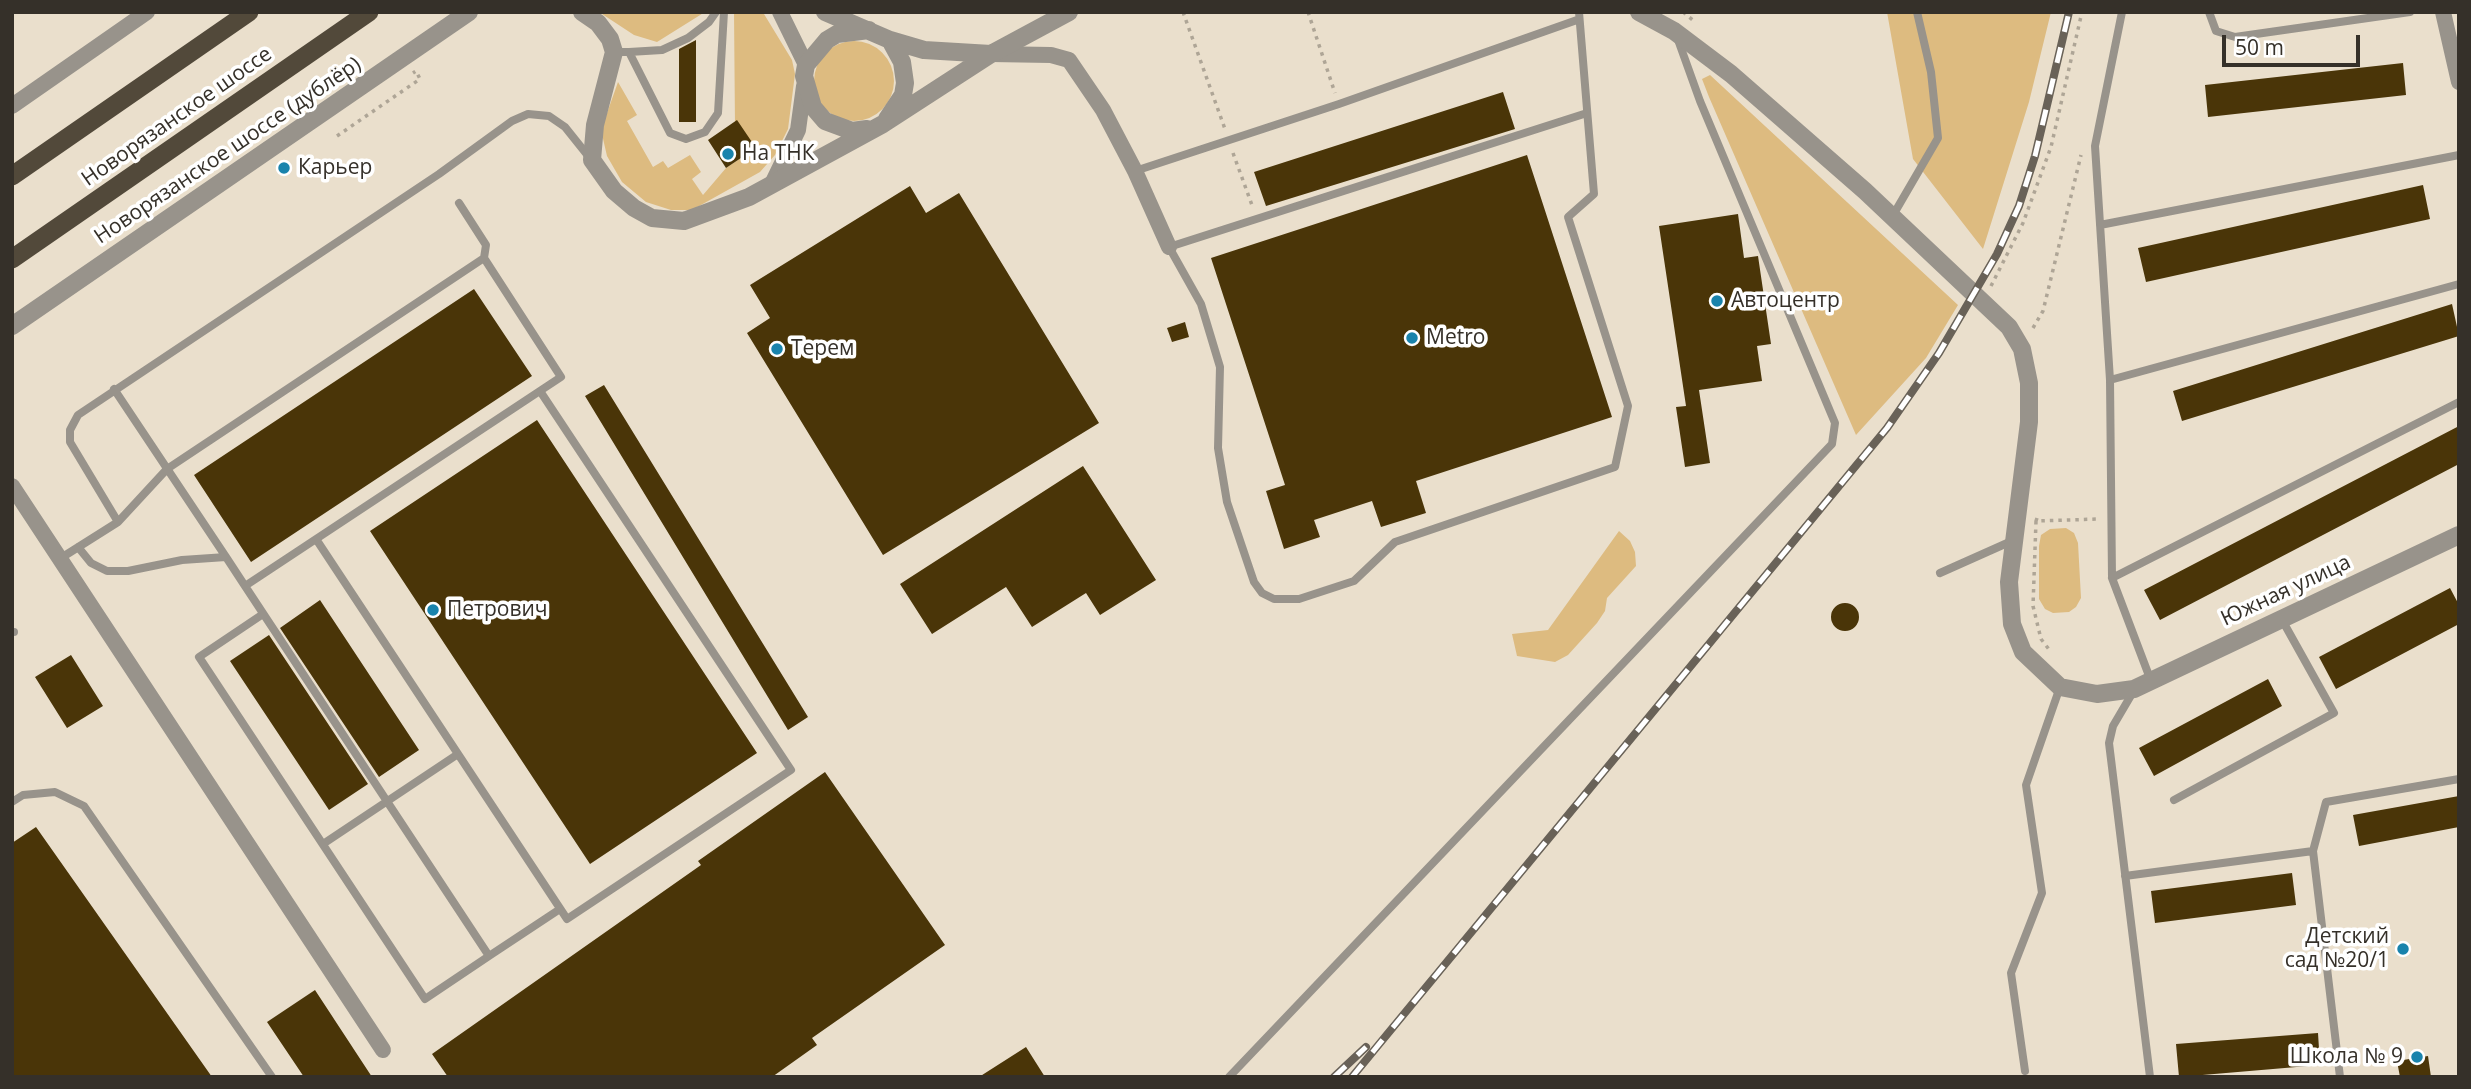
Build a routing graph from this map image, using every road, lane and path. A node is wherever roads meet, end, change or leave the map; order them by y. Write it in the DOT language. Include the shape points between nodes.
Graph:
graph roads {
  1 [pos="147,12"];
  2 [pos="250,12"];
  3 [pos="369,12"];
  4 [pos="469,12"];
  5 [pos="582,12"];
  6 [pos="716,12"];
  7 [pos="724,12"];
  8 [pos="780,12"];
  9 [pos="825,12"];
  10 [pos="1069,12"];
  11 [pos="1183,12"];
  12 [pos="1308,12"];
  13 [pos="1917,12"];
  14 [pos="2082,12"];
  15 [pos="2122,12"];
  16 [pos="2209,12"];
  17 [pos="2410,12"];
  18 [pos="2443,12"];
  19 [pos="1646,14"];
  20 [pos="1578,16"];
  21 [pos="869,30"];
  22 [pos="1674,31"];
  23 [pos="890,40"];
  24 [pos="621,52"];
  25 [pos="991,54"];
  26 [pos="806,65"];
  27 [pos="405,79"];
  28 [pos="2459,82"];
  29 [pos="804,86"];
  30 [pos="1339,104"];
  31 [pos="12,106"];
  32 [pos="1587,113"];
  33 [pos="879,126"];
  34 [pos="337,136"];
  35 [pos="1228,140"];
  36 [pos="2084,145"];
  37 [pos="2459,155"];
  38 [pos="592,160"];
  39 [pos="1135,171"];
  40 [pos="12,176"];
  41 [pos="772,184"];
  42 [pos="459,203"];
  43 [pos="1892,217"];
  44 [pos="1256,219"];
  45 [pos="2100,225"];
  46 [pos="1169,247"];
  47 [pos="484,258"];
  48 [pos="12,259"];
  49 [pos="2459,284"];
  50 [pos="1991,286"];
  51 [pos="12,326"];
  52 [pos="2037,339"];
  53 [pos="2110,380"];
  54 [pos="114,390"];
  55 [pos="540,391"];
  56 [pos="2459,402"];
  57 [pos="167,469"];
  58 [pos="12,486"];
  59 [pos="2037,508"];
  60 [pos="2111,519"];
  61 [pos="2036,521"];
  62 [pos="118,522"];
  63 [pos="2459,535"];
  64 [pos="316,539"];
  65 [pos="2014,540"];
  66 [pos="78,547"];
  67 [pos="226,557"];
  68 [pos="61,558"];
  69 [pos="1940,573"];
  70 [pos="2112,578"];
  71 [pos="245,586"];
  72 [pos="263,614"];
  73 [pos="2281,618"];
  74 [pos="2053,654"];
  75 [pos="2151,681"];
  76 [pos="2060,687"];
  77 [pos="2134,689"];
  78 [pos="458,754"];
  79 [pos="2459,779"];
  80 [pos="2174,800"];
  81 [pos="387,801"];
  82 [pos="12,802"];
  83 [pos="323,844"];
  84 [pos="2313,851"];
  85 [pos="2125,876"];
  86 [pos="560,909"];
  87 [pos="489,956"];
  88 [pos="383,1050"];
  89 [pos="2025,1071"];
  90 [pos="272,1077"];
  91 [pos="1228,1077"];
  92 [pos="2150,1077"];
  93 [pos="2340,1077"];
  1 -- 31 [label="street"];
  2 -- 40 [label="highway"];
  3 -- 48 [label="highway, Новорязанское шоссе"];
  4 -- 51 [label="street, Новорязанское шоссе (дублёр)"];
  5 -- 24 [label="street" via="598,23"];
  6 -- 24 [label="lane" via="688,38 662,50"];
  7 -- 24 [label="lane" via="718,113 705,132 686,139 670,133"];
  8 -- 26 [label="street"];
  9 -- 21 [label="street"];
  10 -- 25 [label="street"];
  11 -- 35 [label="path"];
  12 -- 30 [label="path"];
  13 -- 43 [label="lane" via="1931,72 1938,138"];
  14 -- 50 [label="path" via="2051,147 2023,223"];
  15 -- 45 [label="lane" via="2095,146"];
  16 -- 17 [label="lane" via="2216,31 2235,37"];
  18 -- 28 [label="street"];
  19 -- 22 [label="street"];
  20 -- 30 [label="lane"];
  20 -- 32 [label="lane"];
  21 -- 23 [label="street"];
  21 -- 26 [label="street" via="837,34"];
  22 -- 43 [label="street" via="1731,74"];
  22 -- 91 [label="lane" via="1835,423 1832,444"];
  23 -- 25 [label="street" via="924,50"];
  23 -- 33 [label="street" via="902,62 905,83 903,95"];
  24 -- 38 [label="street" via="596,125"];
  25 -- 33 [label="street"];
  25 -- 39 [label="street" via="1051,55 1069,60 1103,110"];
  26 -- 29 [label="street"];
  27 -- 34 [label="path" via="416,71 420,79"];
  29 -- 33 [label="street" via="825,121 852,131"];
  29 -- 41 [label="street" via="798,130"];
  30 -- 35 [label="lane"];
  32 -- 44 [label="lane"];
  32 -- 46 [label="lane" via="1594,194 1568,217 1629,407 1615,467 1395,542 1354,581 1299,599 1274,599 1254,582 1227,502 1220,461 1220,367 1201,304"];
  33 -- 41 [label="street"];
  35 -- 39 [label="lane"];
  35 -- 44 [label="path"];
  36 -- 52 [label="path" via="2043,311 2033,328"];
  37 -- 45 [label="lane"];
  38 -- 41 [label="street" via="614,191 652,218 684,221 704,216"];
  38 -- 54 [label="lane" via="565,127 549,116 528,114 512,121"];
  39 -- 46 [label="street"];
  42 -- 47 [label="lane" via="486,245"];
  43 -- 65 [label="street" via="2009,327 2022,349 2029,383 2029,422"];
  44 -- 46 [label="lane"];
  45 -- 53 [label="lane"];
  47 -- 55 [label="lane" via="561,377"];
  47 -- 57 [label="lane"];
  49 -- 53 [label="lane"];
  53 -- 60 [label="lane"];
  54 -- 57 [label="lane"];
  54 -- 62 [label="lane" via="78,415 70,442"];
  55 -- 64 [label="lane"];
  55 -- 86 [label="lane" via="791,770 567,919"];
  56 -- 70 [label="lane"];
  57 -- 62 [label="lane"];
  57 -- 67 [label="lane"];
  58 -- 68 [label="street"];
  59 -- 61 [label="path"];
  60 -- 61 [label="path"];
  60 -- 70 [label="lane"];
  61 -- 74 [label="path" via="2033,606 2041,639"];
  62 -- 66 [label="lane"];
  63 -- 73 [label="street, Южная улица"];
  64 -- 71 [label="lane"];
  64 -- 78 [label="lane"];
  65 -- 69 [label="lane"];
  65 -- 76 [label="street" via="2009,582 2012,624 2022,652"];
  66 -- 67 [label="lane" via="91,563 107,570"];
  66 -- 68 [label="lane"];
  67 -- 71 [label="lane"];
  68 -- 88 [label="street"];
  70 -- 75 [label="lane"];
  71 -- 72 [label="lane"];
  72 -- 81 [label="lane"];
  72 -- 83 [label="lane" via="199,657"];
  73 -- 75 [label="street, Южная улица"];
  73 -- 80 [label="lane" via="2334,713"];
  75 -- 77 [label="street, Южная улица"];
  76 -- 77 [label="street, Южная улица" via="2097,694"];
  76 -- 89 [label="lane" via="2026,785 2042,893 2011,973"];
  77 -- 85 [label="lane" via="2113,726 2109,743"];
  78 -- 81 [label="lane"];
  78 -- 86 [label="lane"];
  79 -- 84 [label="lane" via="2326,802"];
  81 -- 83 [label="lane"];
  81 -- 87 [label="lane"];
  82 -- 90 [label="lane" via="23,795 55,792 84,806"];
  83 -- 87 [label="lane" via="425,999"];
  84 -- 85 [label="lane"];
  84 -- 93 [label="lane"];
  85 -- 92 [label="lane"];
  86 -- 87 [label="lane"];
}
